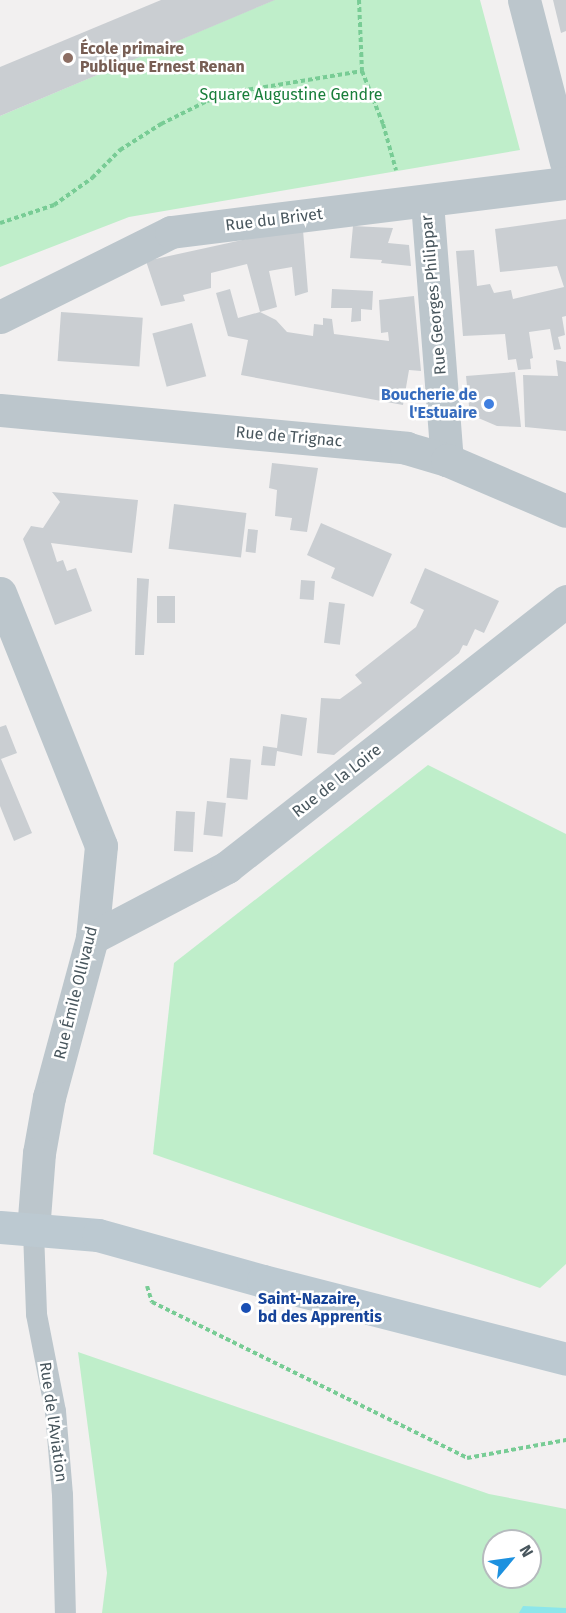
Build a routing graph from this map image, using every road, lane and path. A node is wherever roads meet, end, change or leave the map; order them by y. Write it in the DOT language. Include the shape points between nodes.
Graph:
graph roads {
  1 [pos="359,0"];
  2 [pos="524,0"];
  3 [pos="362,71"];
  4 [pos="566,162"];
  5 [pos="397,173"];
  6 [pos="566,183"];
  7 [pos="427,202"];
  8 [pos="0,223"];
  9 [pos="0,317"];
  10 [pos="0,410"];
  11 [pos="447,460"];
  12 [pos="566,511"];
  13 [pos="0,593"];
  14 [pos="566,601"];
  15 [pos="92,938"];
  16 [pos="0,1227"];
  17 [pos="33,1231"];
  18 [pos="134,1245"];
  19 [pos="566,1359"];
  20 [pos="566,1440"];
  21 [pos="65,1613"];
  1 -- 3 [label="path"];
  2 -- 4 [label="street"];
  3 -- 5 [label="path"];
  3 -- 8 [label="path" via="245,90 207,101 120,150 92,178 54,205"];
  6 -- 7 [label="street, Rue du Brivet"];
  7 -- 9 [label="street, Rue du Brivet" via="171,232"];
  7 -- 11 [label="street, Rue Georges Philippar"];
  10 -- 11 [label="street, Rue de Trignac" via="406,448"];
  11 -- 12 [label="street, Rue de Trignac"];
  13 -- 15 [label="street, Rue Émile Ollivaud" via="101,846"];
  14 -- 15 [label="street, Rue de la Loire" via="227,867"];
  15 -- 17 [label="street, Rue Émile Ollivaud" via="49,1096 39,1153"];
  16 -- 17 [label="main road"];
  17 -- 18 [label="main road" via="98,1235"];
  17 -- 21 [label="lane, Rue de l'Aviation" via="36,1314 55,1411 62,1494"];
  18 -- 19 [label="main road"];
  18 -- 20 [label="path" via="152,1302 467,1458"];
}
